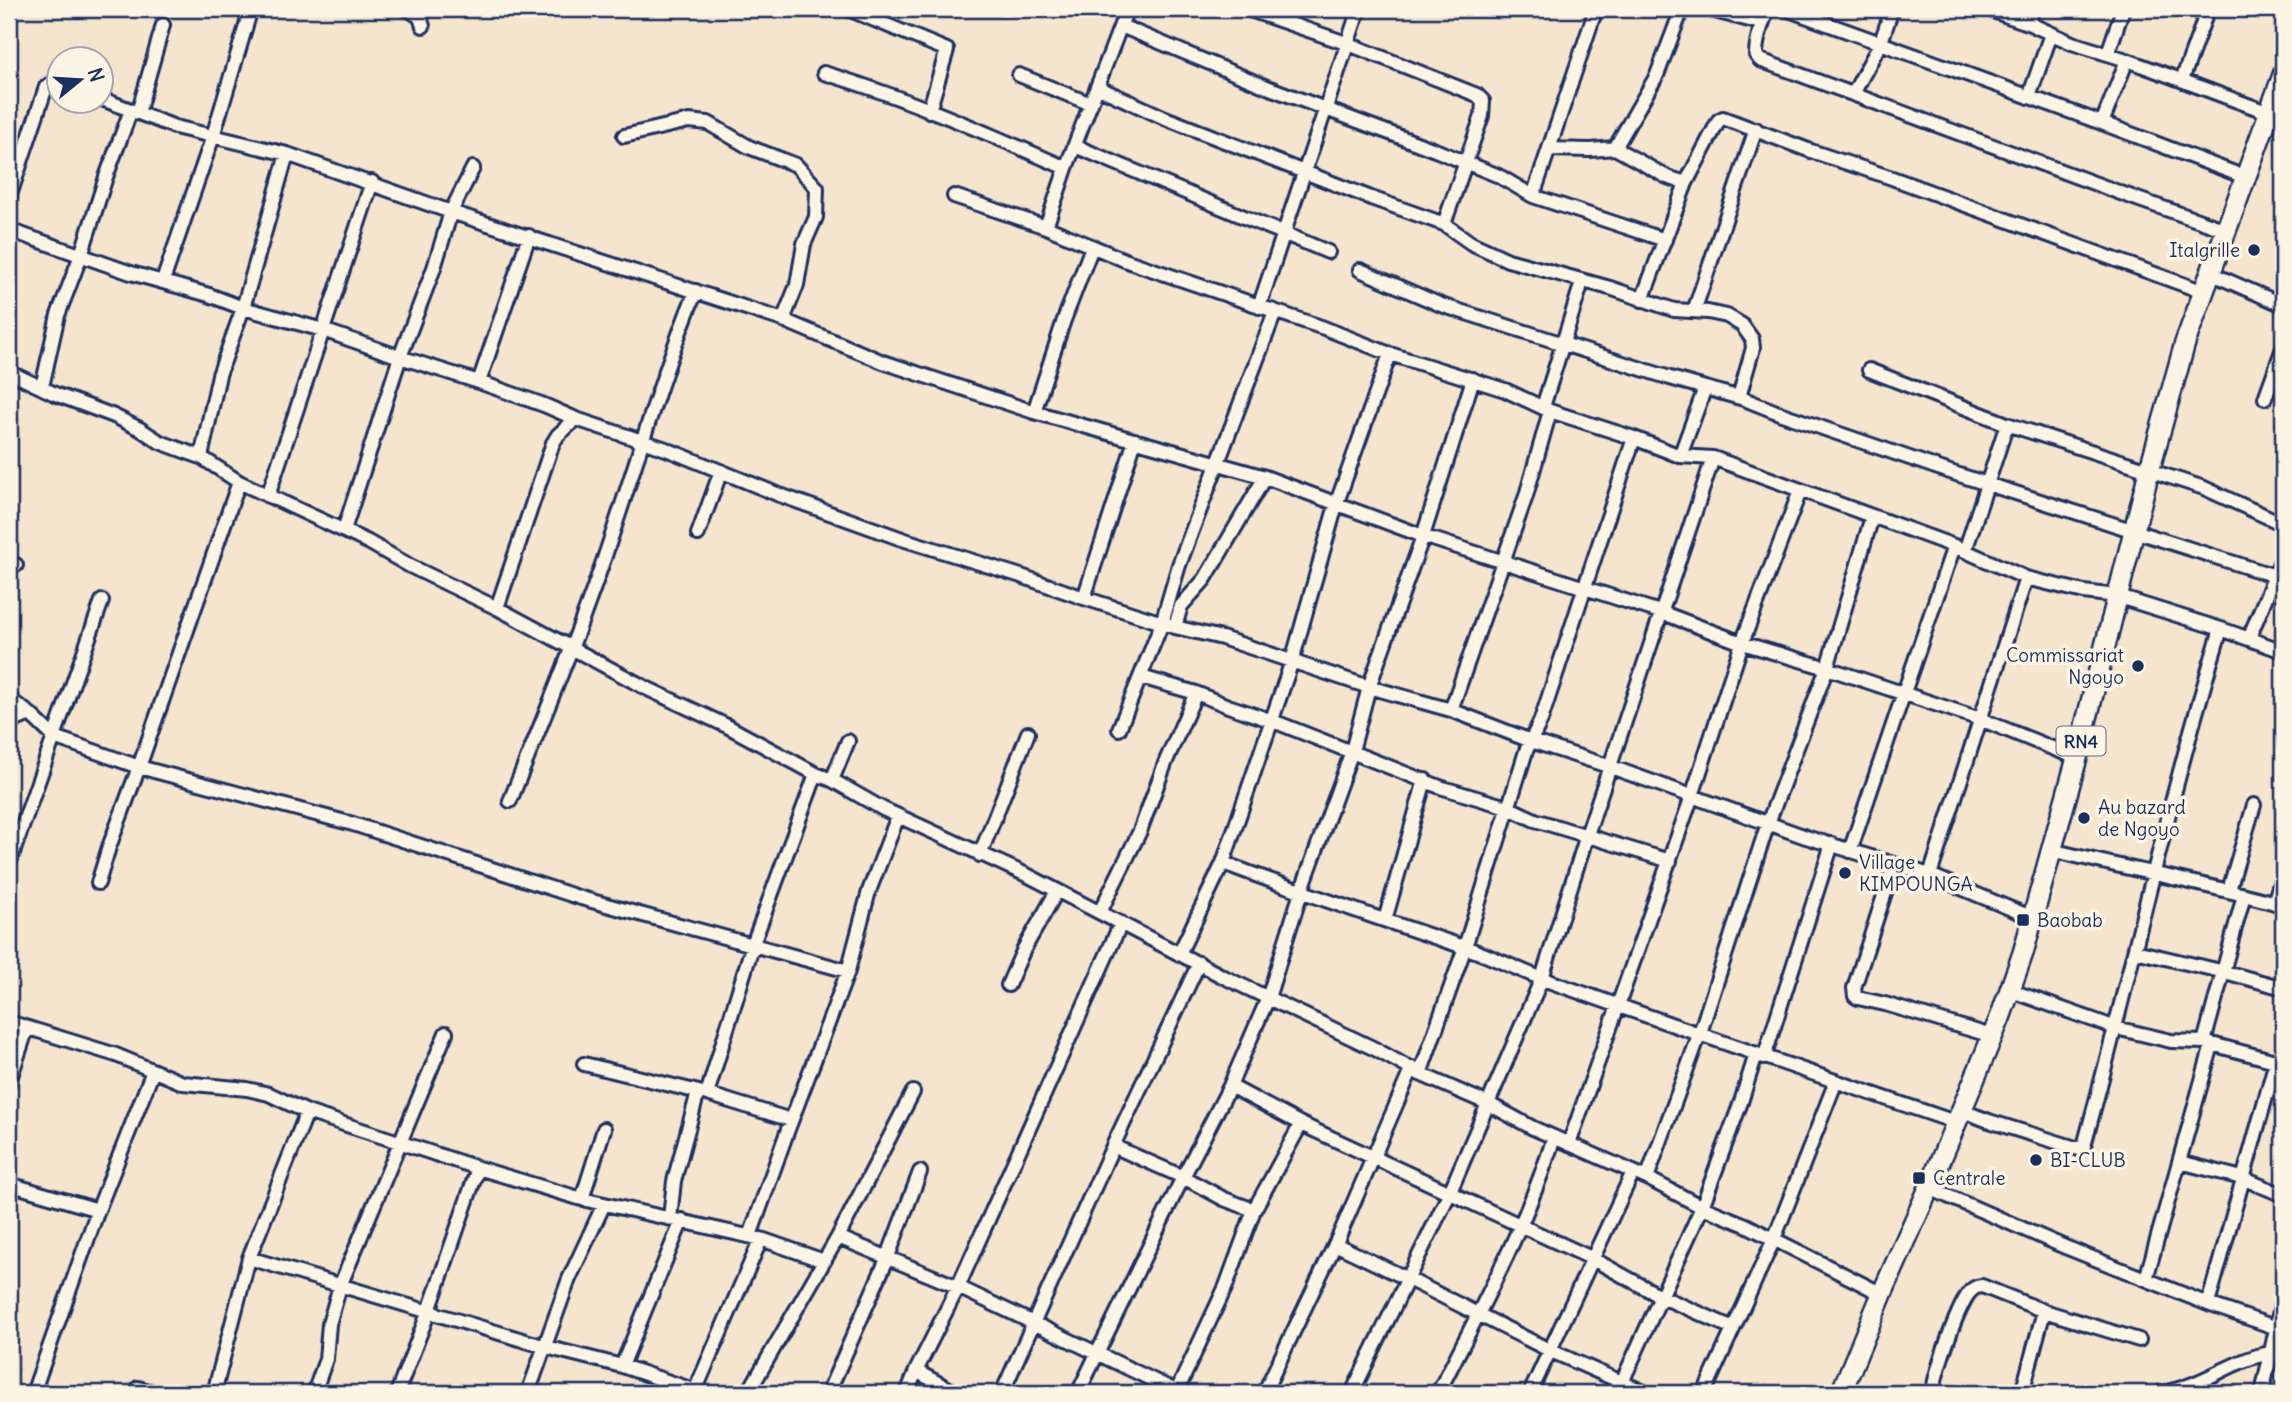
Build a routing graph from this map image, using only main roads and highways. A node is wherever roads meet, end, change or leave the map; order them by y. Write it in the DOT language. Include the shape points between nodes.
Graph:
graph roads {
  1 [pos="2283,75"];
  2 [pos="2276,115"];
  3 [pos="1841,1393"];
  1 -- 2 [label="highway, RN4"];
  2 -- 3 [label="highway, RN4" via="2245,177 2185,343 2023,953"];
}
